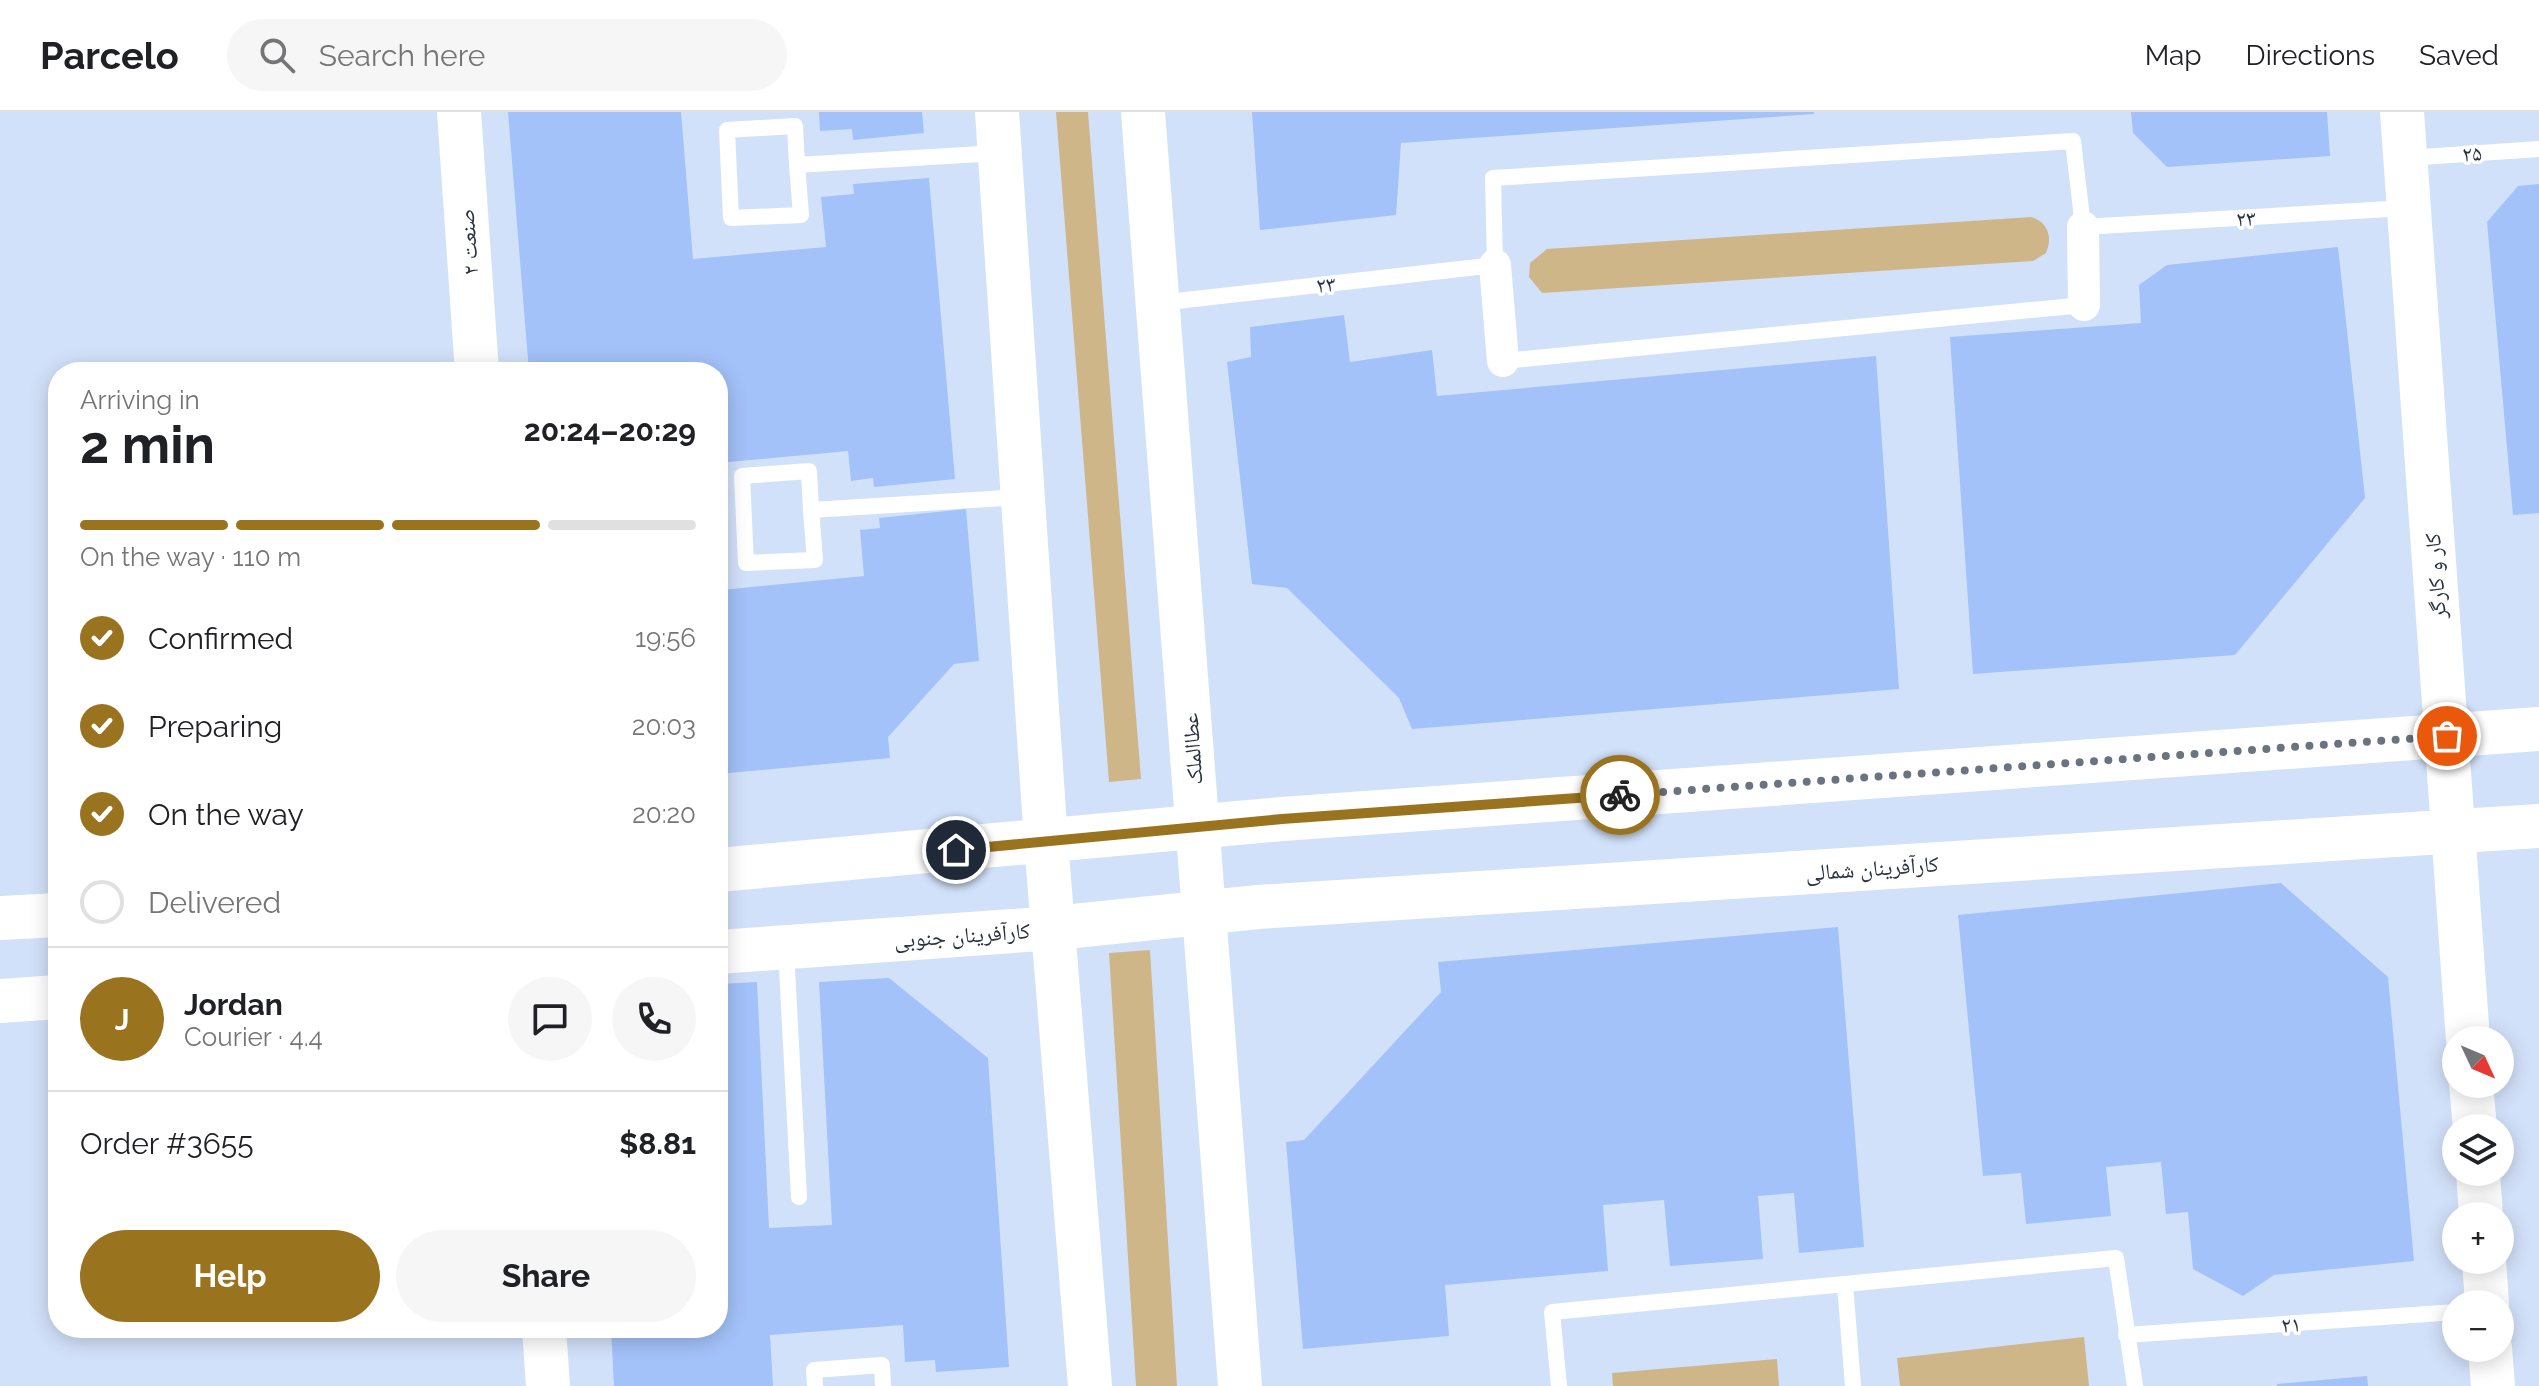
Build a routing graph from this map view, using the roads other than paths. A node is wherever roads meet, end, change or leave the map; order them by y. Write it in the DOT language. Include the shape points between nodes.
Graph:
graph roads {
  1 [pos="459,112"];
  2 [pos="1143,112"];
  3 [pos="2402,112"];
  4 [pos="998,133"];
  5 [pos="2539,149"];
  6 [pos="2405,158"];
  7 [pos="797,165"];
  8 [pos="2409,208"];
  9 [pos="2083,227"];
  10 [pos="1495,265"];
  11 [pos="1158,303"];
  12 [pos="2084,305"];
  13 [pos="1503,361"];
  14 [pos="476,362"];
  15 [pos="1023,497"];
  16 [pos="811,510"];
  17 [pos="2539,729"];
  18 [pos="2447,736"];
  19 [pos="2539,826"];
  20 [pos="1198,828"];
  21 [pos="2453,831"];
  22 [pos="1046,842"];
  23 [pos="728,869"];
  24 [pos="1204,912"];
  25 [pos="48,916"];
  26 [pos="0,918"];
  27 [pos="1055,928"];
  28 [pos="786,947"];
  29 [pos="728,951"];
  30 [pos="48,998"];
  31 [pos="0,1001"];
  32 [pos="2467,1026"];
  33 [pos="799,1197"];
  34 [pos="1845,1284"];
  35 [pos="2442,1313"];
  36 [pos="2126,1335"];
  37 [pos="545,1338"];
  38 [pos="2491,1362"];
  39 [pos="548,1386"];
  40 [pos="815,1386"];
  41 [pos="883,1386"];
  42 [pos="1090,1386"];
  43 [pos="1240,1386"];
  44 [pos="1559,1386"];
  45 [pos="1853,1386"];
  46 [pos="2135,1386"];
  47 [pos="2493,1386"];
  1 -- 14 [label="street, صنعت ۲"];
  2 -- 11 [label="street, عطاالملک"];
  3 -- 6 [label="street, کار و کارگر"];
  4 -- 7 [label="lane"];
  4 -- 15 [label="street"];
  5 -- 6 [label="lane, ۲۵"];
  6 -- 8 [label="street, کار و کارگر"];
  7 -- 7 [label="lane" via="801,215 731,218 727,130 795,126"];
  8 -- 9 [label="lane, ۲۳"];
  8 -- 18 [label="street, کار و کارگر"];
  9 -- 10 [label="lane" via="2073,141 1493,178"];
  9 -- 12 [label="street"];
  10 -- 11 [label="lane, ۲۳"];
  10 -- 13 [label="street"];
  11 -- 20 [label="street, عطاالملک"];
  12 -- 13 [label="lane"];
  15 -- 16 [label="lane"];
  15 -- 22 [label="street"];
  16 -- 16 [label="lane" via="815,560 746,563 742,476 809,471"];
  17 -- 18 [label="street"];
  18 -- 20 [label="street"];
  18 -- 21 [label="street, کار و کارگر"];
  19 -- 21 [label="street, کارآفرینان شمالی"];
  20 -- 22 [label="street"];
  20 -- 24 [label="street, عطاالملک"];
  21 -- 24 [label="street, کارآفرینان شمالی"];
  21 -- 32 [label="street, کار و کارگر"];
  22 -- 23 [label="street"];
  22 -- 27 [label="street"];
  24 -- 27 [label="street, کارآفرینان جنوبی"];
  24 -- 43 [label="street, عطاالملک"];
  25 -- 26 [label="street"];
  27 -- 28 [label="street, کارآفرینان جنوبی"];
  27 -- 42 [label="street"];
  28 -- 29 [label="street, کارآفرینان جنوبی"];
  28 -- 33 [label="lane"];
  30 -- 31 [label="street"];
  34 -- 36 [label="lane" via="2116,1258"];
  34 -- 44 [label="lane" via="1552,1312"];
  34 -- 45 [label="lane"];
  35 -- 36 [label="lane, ۲۱"];
  36 -- 46 [label="lane"];
  37 -- 39 [label="street"];
  38 -- 47 [label="street"];
  40 -- 41 [label="lane" via="814,1370 882,1365"];
}
